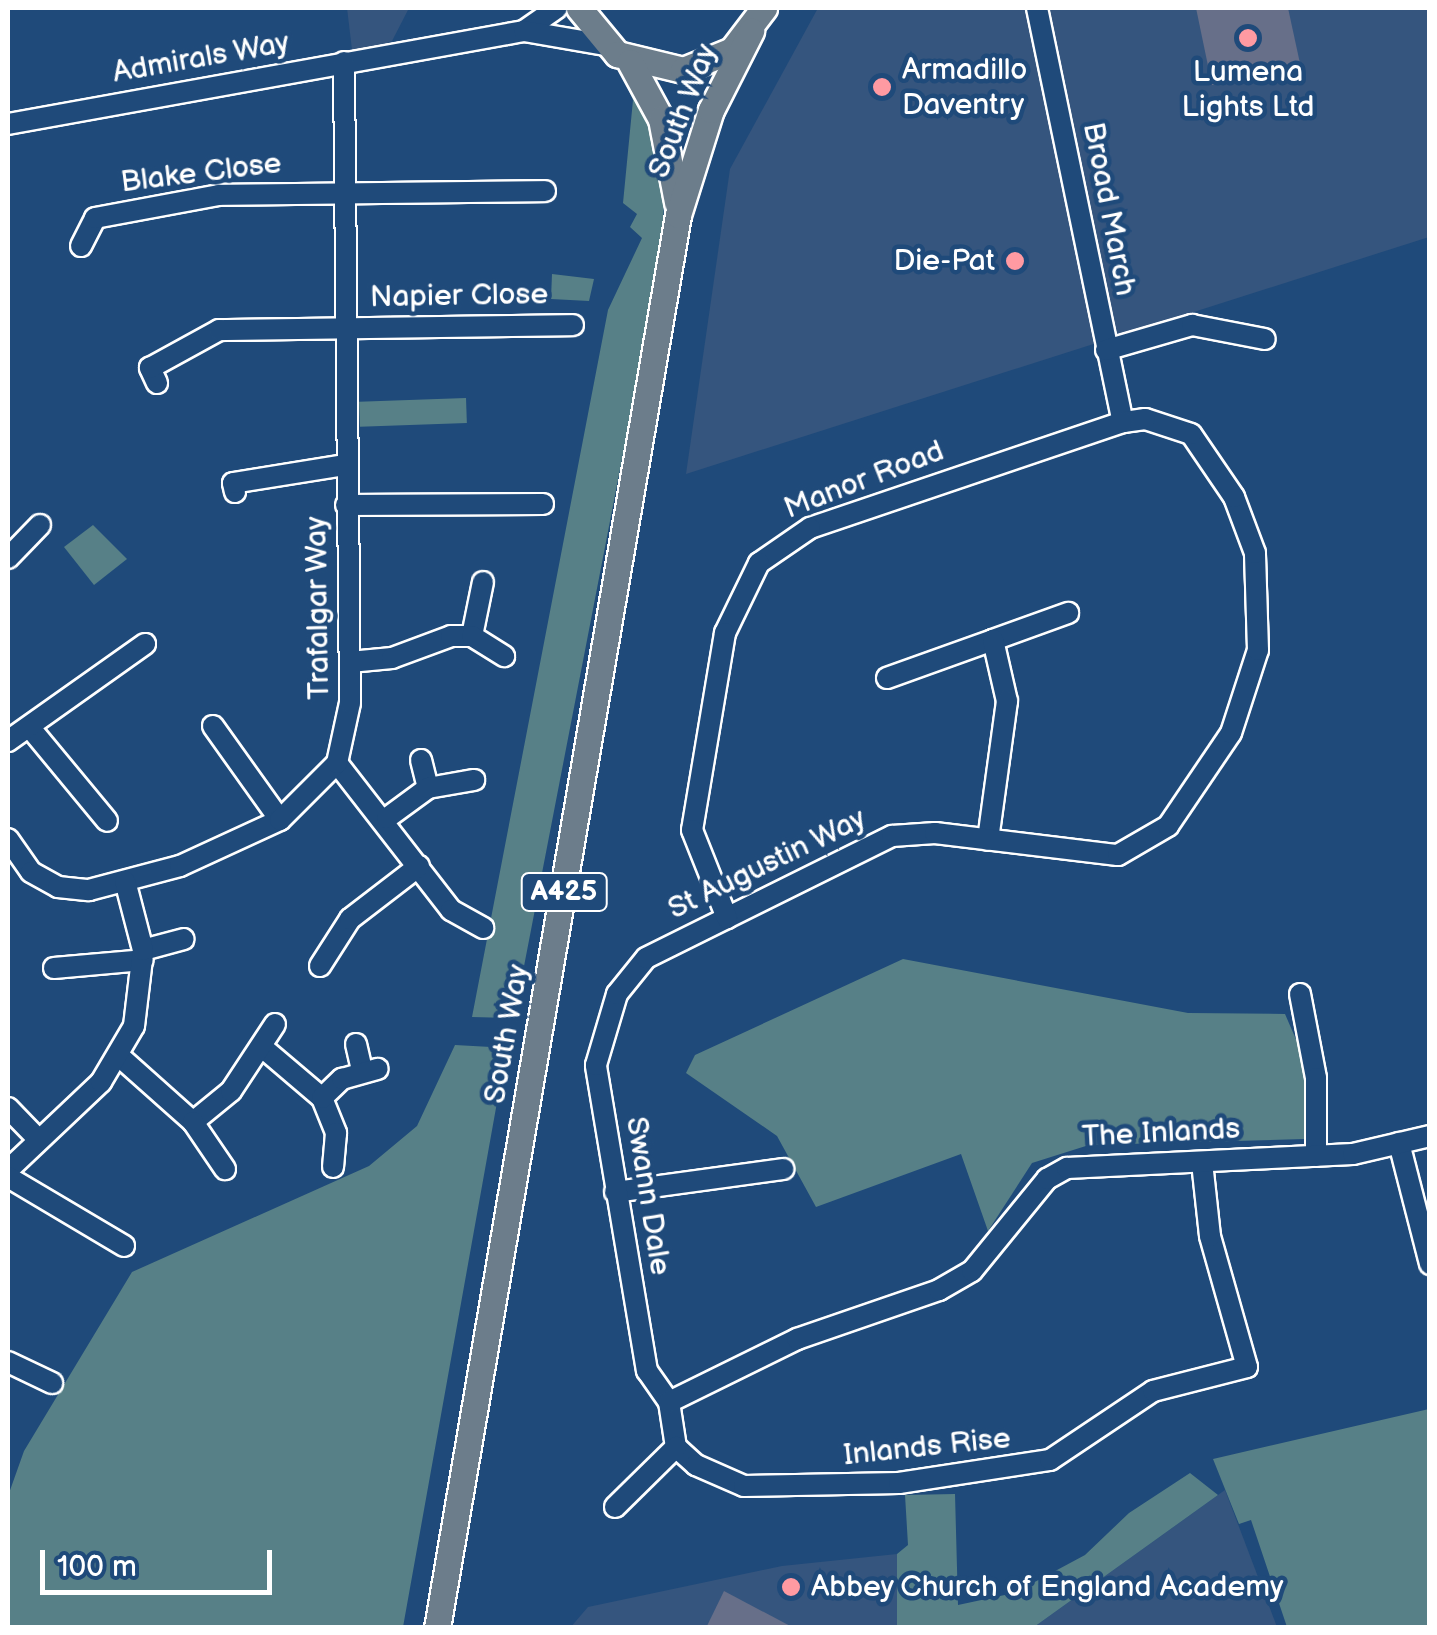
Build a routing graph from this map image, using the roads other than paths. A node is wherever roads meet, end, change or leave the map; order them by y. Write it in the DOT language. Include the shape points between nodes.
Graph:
graph roads {
  1 [pos="557,8"];
  2 [pos="579,8"];
  3 [pos="764,8"];
  4 [pos="1037,8"];
  5 [pos="524,31"];
  6 [pos="751,32"];
  7 [pos="605,45"];
  8 [pos="344,62"];
  9 [pos="630,62"];
  10 [pos="8,124"];
  11 [pos="347,189"];
  12 [pos="545,191"];
  13 [pos="678,215"];
  14 [pos="81,246"];
  15 [pos="573,324"];
  16 [pos="346,328"];
  17 [pos="1265,339"];
  18 [pos="1106,350"];
  19 [pos="157,383"];
  20 [pos="1123,422"];
  21 [pos="346,465"];
  22 [pos="235,492"];
  23 [pos="543,504"];
  24 [pos="346,505"];
  25 [pos="40,525"];
  26 [pos="8,558"];
  27 [pos="483,582"];
  28 [pos="1068,612"];
  29 [pos="472,636"];
  30 [pos="994,640"];
  31 [pos="146,644"];
  32 [pos="504,656"];
  33 [pos="350,662"];
  34 [pos="887,678"];
  35 [pos="213,726"];
  36 [pos="31,729"];
  37 [pos="8,740"];
  38 [pos="420,760"];
  39 [pos="337,762"];
  40 [pos="474,780"];
  41 [pos="428,788"];
  42 [pos="387,818"];
  43 [pos="107,820"];
  44 [pos="280,820"];
  45 [pos="8,839"];
  46 [pos="988,840"];
  47 [pos="420,866"];
  48 [pos="124,881"];
  49 [pos="727,918"];
  50 [pos="483,928"];
  51 [pos="184,939"];
  52 [pos="143,955"];
  53 [pos="320,966"];
  54 [pos="54,968"];
  55 [pos="617,994"];
  56 [pos="1300,994"];
  57 [pos="275,1024"];
  58 [pos="356,1044"];
  59 [pos="262,1047"];
  60 [pos="119,1056"];
  61 [pos="322,1098"];
  62 [pos="8,1108"];
  63 [pos="193,1122"];
  64 [pos="1430,1136"];
  65 [pos="38,1139"];
  66 [pos="1400,1143"];
  67 [pos="1316,1156"];
  68 [pos="1202,1162"];
  69 [pos="333,1167"];
  70 [pos="225,1168"];
  71 [pos="783,1169"];
  72 [pos="8,1174"];
  73 [pos="615,1192"];
  74 [pos="124,1246"];
  75 [pos="1430,1264"];
  76 [pos="8,1362"];
  77 [pos="52,1382"];
  78 [pos="669,1402"];
  79 [pos="676,1446"];
  80 [pos="615,1507"];
  81 [pos="437,1628"];
  1 -- 5 [label="street, Admirals Way"];
  2 -- 7 [label="main road"];
  3 -- 6 [label="main road, South Way"];
  4 -- 18 [label="street, Broad March"];
  5 -- 7 [label="street, Admirals Way"];
  5 -- 8 [label="street, Admirals Way"];
  6 -- 9 [label="main road" via="709,63 656,69"];
  6 -- 13 [label="main road, South Way / A425" via="711,110"];
  7 -- 9 [label="main road"];
  8 -- 10 [label="street, Admirals Way"];
  8 -- 11 [label="street, Trafalgar Way"];
  9 -- 13 [label="main road, South Way / A425" via="661,119"];
  11 -- 12 [label="street"];
  11 -- 14 [label="street, Blake Close" via="158,203 95,218"];
  11 -- 16 [label="street, Trafalgar Way"];
  13 -- 81 [label="main road, South Way / A425"];
  15 -- 16 [label="street, Napier Close"];
  16 -- 19 [label="street, Napier Close" via="219,330 150,368"];
  16 -- 21 [label="street, Trafalgar Way"];
  17 -- 18 [label="street" via="1192,326"];
  18 -- 20 [label="street, Broad March"];
  20 -- 46 [label="street, St Augustin Way" via="1170,423 1191,434 1234,497 1255,553 1258,650 1248,692 1192,795 1168,826 1136,849 1096,855"];
  20 -- 49 [label="street, Manor Road" via="810,528 759,563 726,633 693,818 696,851"];
  21 -- 22 [label="street" via="233,484"];
  21 -- 24 [label="street, Trafalgar Way"];
  23 -- 24 [label="street"];
  24 -- 33 [label="street, Trafalgar Way"];
  25 -- 26 [label="street"];
  27 -- 29 [label="street"];
  28 -- 30 [label="street"];
  29 -- 32 [label="street"];
  29 -- 33 [label="street" via="432,637 392,658"];
  30 -- 34 [label="street"];
  30 -- 46 [label="street" via="1006,701"];
  31 -- 36 [label="street"];
  33 -- 39 [label="street, Trafalgar Way" via="350,730"];
  35 -- 44 [label="street"];
  36 -- 37 [label="street"];
  36 -- 43 [label="street"];
  38 -- 41 [label="street"];
  39 -- 42 [label="street"];
  39 -- 44 [label="street, Trafalgar Way"];
  40 -- 41 [label="street"];
  41 -- 42 [label="street"];
  42 -- 47 [label="street"];
  44 -- 48 [label="street, Trafalgar Way"];
  45 -- 48 [label="street, Trafalgar Way" via="31,872 58,888"];
  46 -- 49 [label="street, St Augustin Way" via="892,836"];
  47 -- 50 [label="street" via="451,910"];
  47 -- 53 [label="street" via="350,919"];
  48 -- 52 [label="street"];
  49 -- 55 [label="street, St Augustin Way" via="646,958"];
  51 -- 52 [label="street"];
  52 -- 54 [label="street"];
  52 -- 60 [label="street" via="139,1010"];
  55 -- 73 [label="street, Swann Dale" via="596,1065"];
  56 -- 67 [label="street" via="1316,1078"];
  57 -- 59 [label="street"];
  58 -- 61 [label="street" via="370,1070"];
  59 -- 61 [label="street"];
  59 -- 63 [label="street" via="231,1092"];
  60 -- 63 [label="street"];
  60 -- 65 [label="street"];
  61 -- 69 [label="street" via="336,1133"];
  62 -- 65 [label="street"];
  63 -- 70 [label="street"];
  64 -- 66 [label="street, The Inlands"];
  65 -- 72 [label="street"];
  66 -- 67 [label="street, The Inlands"];
  66 -- 75 [label="street"];
  67 -- 68 [label="street, The Inlands"];
  68 -- 78 [label="street, The Inlands" via="1067,1168 1046,1179 972,1270 940,1290 797,1340"];
  68 -- 79 [label="street, Inlands Rise" via="1210,1236 1247,1367 1153,1391 1084,1444 980,1476 774,1491 720,1478"];
  71 -- 73 [label="street"];
  72 -- 74 [label="street"];
  73 -- 78 [label="street, Swann Dale" via="647,1372"];
  76 -- 77 [label="street"];
  78 -- 79 [label="street"];
  79 -- 80 [label="street"];
}
